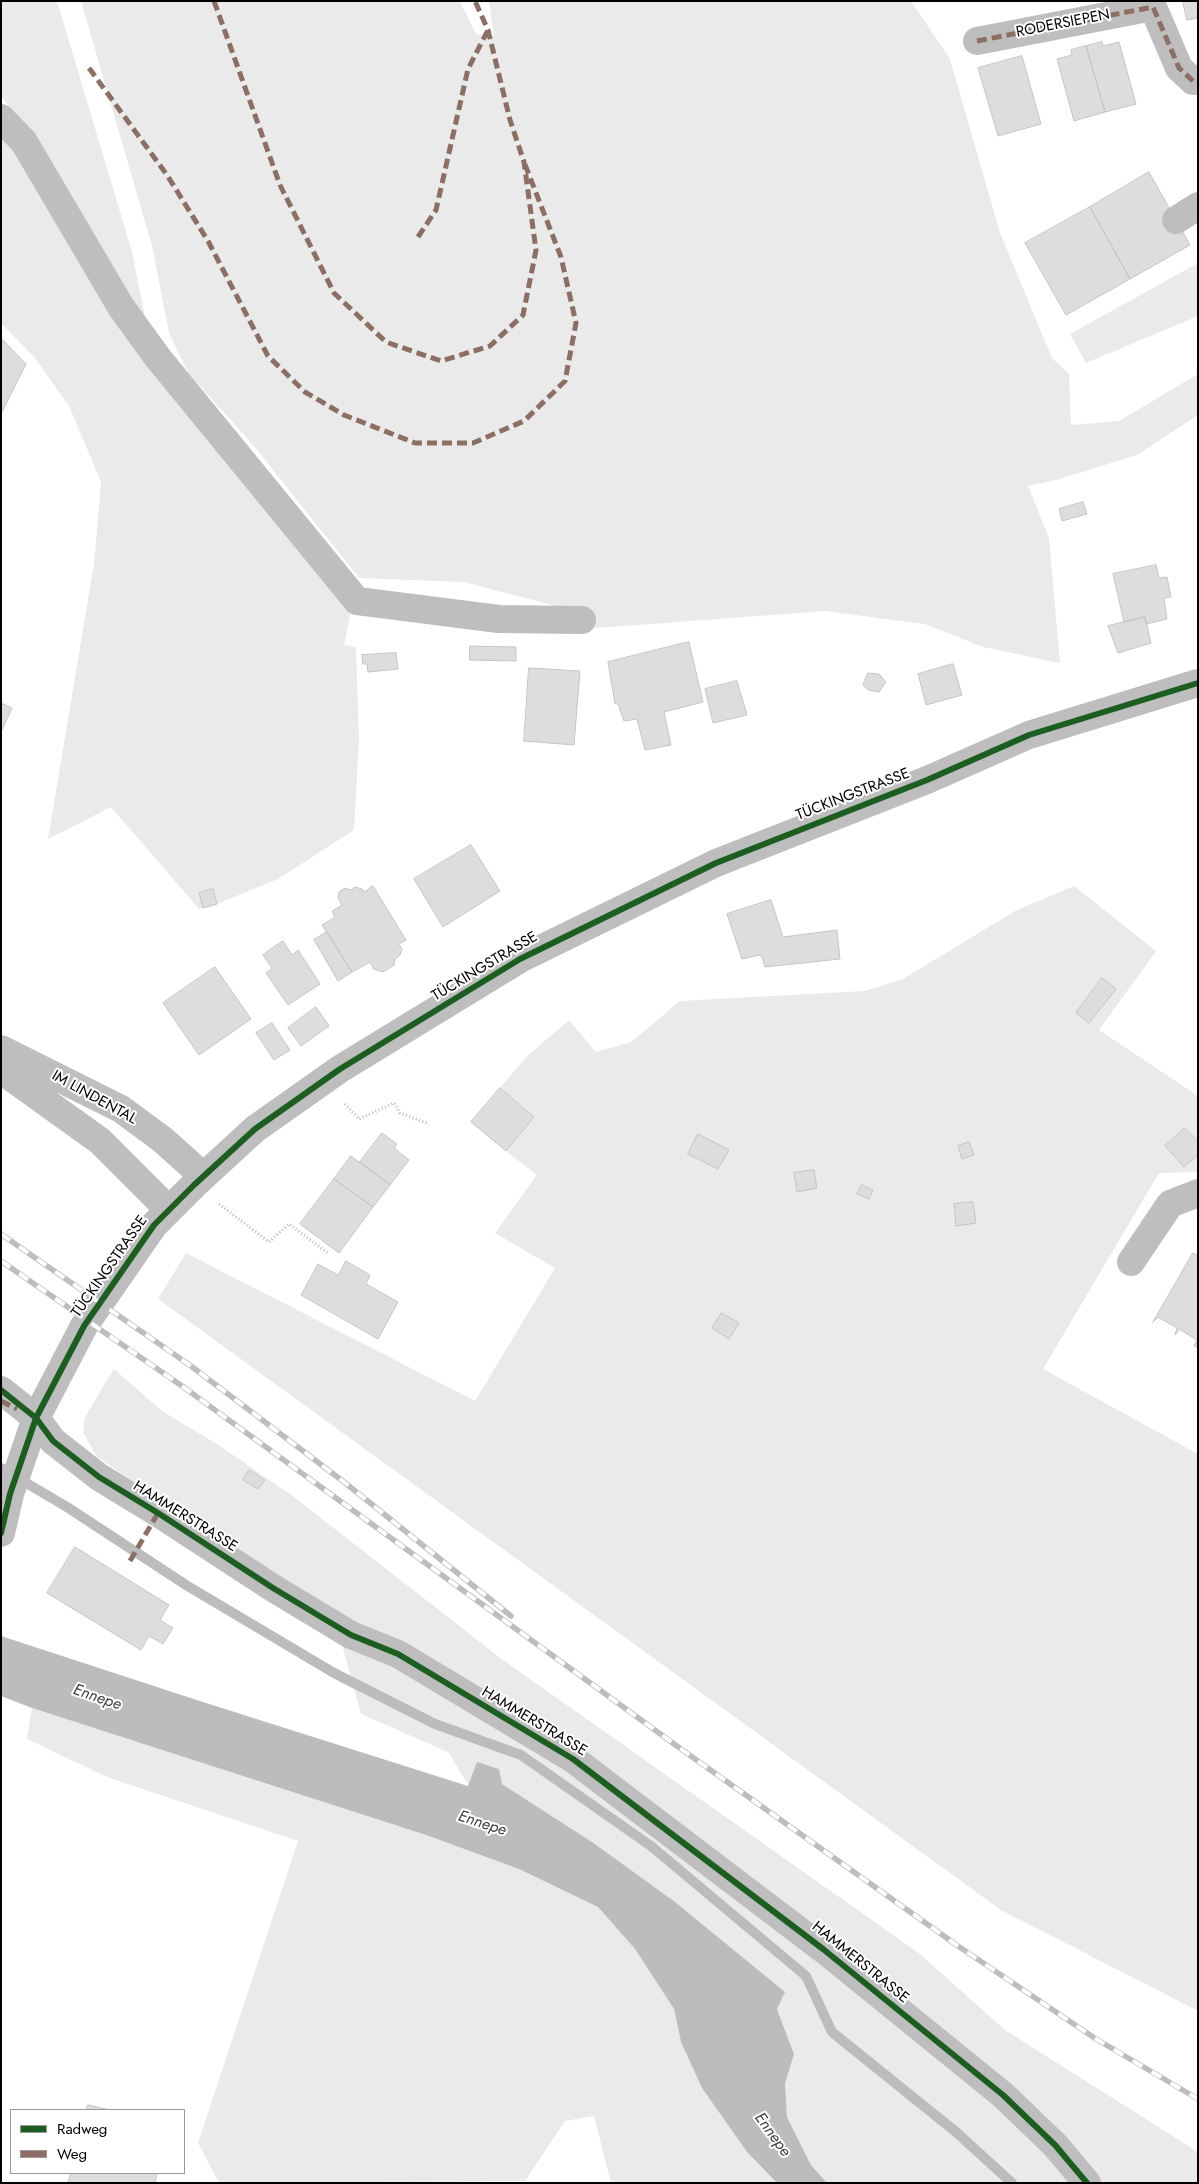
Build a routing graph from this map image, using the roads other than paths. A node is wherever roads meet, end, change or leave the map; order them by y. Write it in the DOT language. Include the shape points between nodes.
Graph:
graph roads {
  1 [pos="977,41"];
  2 [pos="1196,83"];
  3 [pos="1,118"];
  4 [pos="582,620"];
  5 [pos="1198,683"];
  6 [pos="1,1049"];
  7 [pos="1,1070"];
  8 [pos="203,1176"];
  9 [pos="1198,1193"];
  10 [pos="168,1209"];
  11 [pos="1131,1262"];
  12 [pos="1,1390"];
  13 [pos="36,1418"];
  14 [pos="1,1533"];
  15 [pos="1087,2183"];
  1 -- 2 [label="street, RODERSIEPEN" via="1153,7 1179,68"];
  3 -- 4 [label="street" via="24,142 121,307 158,358 357,601 499,619"];
  5 -- 8 [label="street, TÜCKINGSTRASSE" via="1029,735 927,780 716,862 520,959 340,1069 256,1129"];
  6 -- 8 [label="street, IM LINDENTAL" via="121,1109"];
  7 -- 10 [label="street, IM LINDENTAL" via="100,1141"];
  8 -- 10 [label="street, TÜCKINGSTRASSE"];
  9 -- 11 [label="street" via="1170,1204"];
  10 -- 13 [label="street, TÜCKINGSTRASSE" via="99,1302"];
  12 -- 13 [label="street, HAMMERSTRASSE"];
  13 -- 14 [label="street, TÜCKINGSTRASSE" via="10,1494"];
  13 -- 15 [label="street, HAMMERSTRASSE" via="53,1441 99,1477 273,1588 351,1634 398,1654 573,1759 823,1948 1003,2095"];
}
